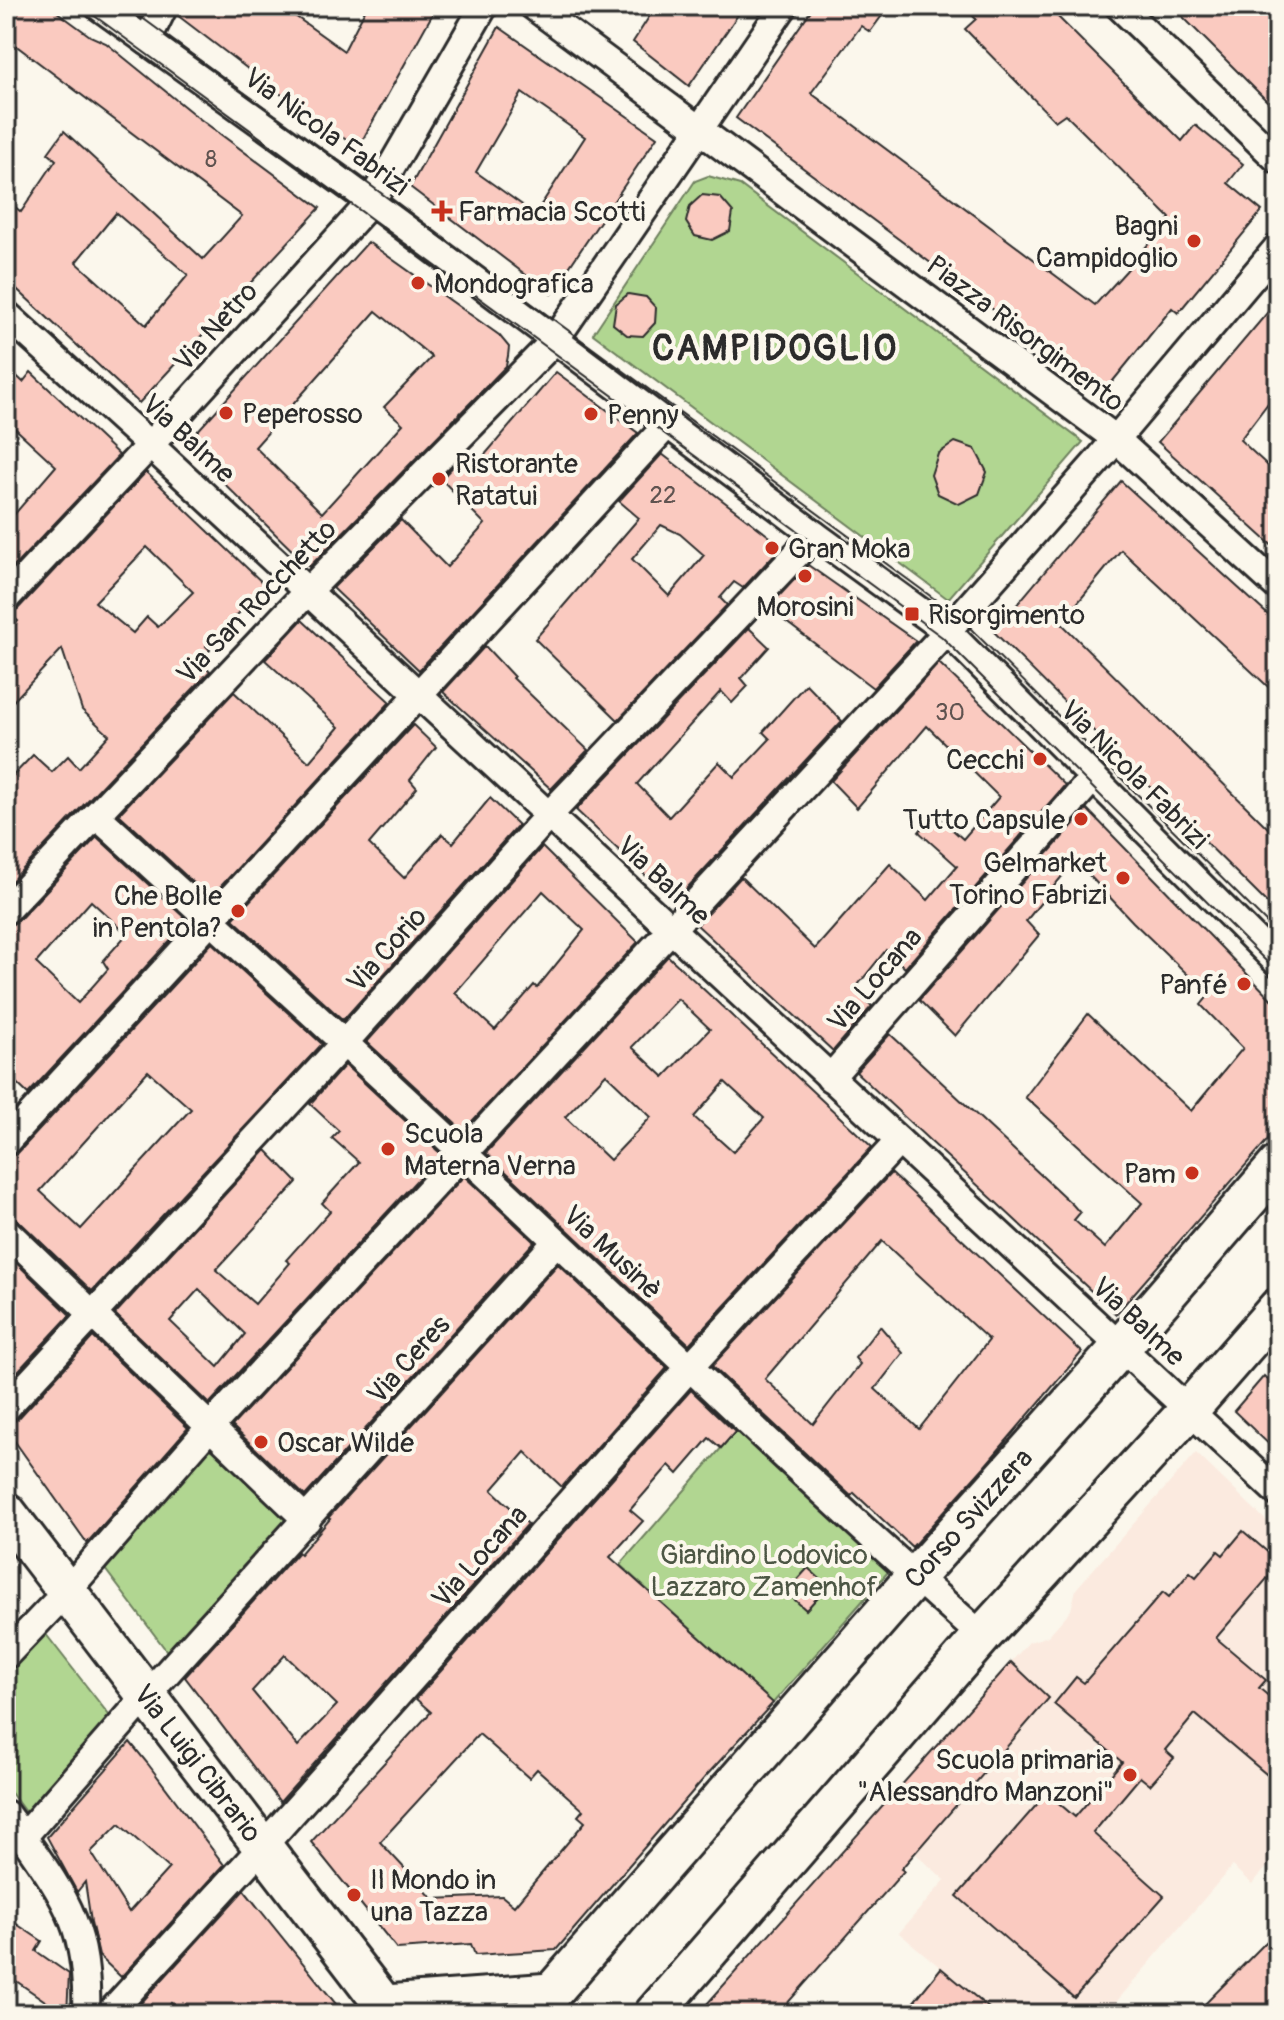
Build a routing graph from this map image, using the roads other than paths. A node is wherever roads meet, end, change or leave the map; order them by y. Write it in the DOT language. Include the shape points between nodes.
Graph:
graph roads {
  1 [pos="98,6"];
  2 [pos="164,6"];
  3 [pos="484,6"];
  4 [pos="533,6"];
  5 [pos="784,6"];
  6 [pos="1119,6"];
  7 [pos="147,41"];
  8 [pos="699,130"];
  9 [pos="1278,160"];
  10 [pos="371,202"];
  11 [pos="1278,247"];
  12 [pos="6,314"];
  13 [pos="555,340"];
  14 [pos="668,424"];
  15 [pos="1116,439"];
  16 [pos="150,445"];
  17 [pos="815,535"];
  18 [pos="1278,587"];
  19 [pos="307,592"];
  20 [pos="6,598"];
  21 [pos="947,631"];
  22 [pos="418,695"];
  23 [pos="1093,778"];
  24 [pos="96,815"];
  25 [pos="548,816"];
  26 [pos="6,910"];
  27 [pos="210,921"];
  28 [pos="670,929"];
  29 [pos="1278,963"];
  30 [pos="344,1043"];
  31 [pos="830,1078"];
  32 [pos="899,1141"];
  33 [pos="6,1142"];
  34 [pos="462,1153"];
  35 [pos="1278,1165"];
  36 [pos="6,1231"];
  37 [pos="556,1242"];
  38 [pos="1278,1308"];
  39 [pos="92,1315"];
  40 [pos="1120,1348"];
  41 [pos="689,1368"];
  42 [pos="6,1408"];
  43 [pos="1188,1411"];
  44 [pos="209,1428"];
  45 [pos="1278,1493"];
  46 [pos="6,1512"];
  47 [pos="307,1520"];
  48 [pos="915,1577"];
  49 [pos="67,1591"];
  50 [pos="982,1636"];
  51 [pos="6,1655"];
  52 [pos="147,1695"];
  53 [pos="6,1814"];
  54 [pos="23,1837"];
  55 [pos="263,1846"];
  56 [pos="545,2000"];
  57 [pos="382,2009"];
  58 [pos="86,2014"];
  59 [pos="109,2014"];
  60 [pos="654,2014"];
  1 -- 7 [label="street, Via Nicola Fabrizi"];
  2 -- 7 [label="street"];
  3 -- 10 [label="street, Via Netro"];
  4 -- 8 [label="street, Piazza Risorgimento"];
  5 -- 8 [label="street"];
  6 -- 9 [label="street"];
  7 -- 10 [label="street, Via Nicola Fabrizi"];
  8 -- 13 [label="street"];
  8 -- 15 [label="street, Piazza Risorgimento"];
  10 -- 13 [label="street, Via Nicola Fabrizi"];
  10 -- 16 [label="street, Via Netro"];
  11 -- 15 [label="street"];
  12 -- 16 [label="street, Via Balme"];
  13 -- 14 [label="street"];
  13 -- 19 [label="street, Via San Rocchetto"];
  14 -- 17 [label="street"];
  14 -- 22 [label="street"];
  15 -- 18 [label="street"];
  15 -- 21 [label="street, Piazza Risorgimento"];
  16 -- 19 [label="street, Via Balme"];
  16 -- 20 [label="street, Via Netro"];
  17 -- 21 [label="street"];
  17 -- 25 [label="street, Via Corio"];
  19 -- 22 [label="street, Via Balme"];
  19 -- 24 [label="street, Via San Rocchetto"];
  21 -- 23 [label="street, Via Nicola Fabrizi"];
  21 -- 28 [label="street, Piazza Risorgimento"];
  22 -- 25 [label="street, Via Balme"];
  22 -- 27 [label="street"];
  23 -- 29 [label="street, Via Nicola Fabrizi"];
  23 -- 31 [label="street, Via Locana"];
  24 -- 26 [label="street, Via San Rocchetto"];
  24 -- 27 [label="street, Via Musinè"];
  25 -- 28 [label="street, Via Balme"];
  25 -- 30 [label="street, Via Corio"];
  27 -- 30 [label="street, Via Musinè"];
  27 -- 33 [label="street"];
  28 -- 31 [label="street, Via Balme"];
  28 -- 34 [label="street, Piazza Risorgimento"];
  30 -- 34 [label="street, Via Musinè"];
  30 -- 39 [label="street, Via Corio"];
  31 -- 32 [label="street, Via Balme"];
  32 -- 40 [label="street, Via Balme"];
  32 -- 41 [label="street, Via Locana"];
  34 -- 37 [label="street, Via Musinè"];
  34 -- 44 [label="street, Piazza Risorgimento"];
  35 -- 40 [label="street, Corso Svizzera"];
  36 -- 39 [label="street"];
  37 -- 41 [label="street, Via Musinè"];
  37 -- 47 [label="street, Via Ceres"];
  38 -- 43 [label="street"];
  39 -- 42 [label="street, Via Corio"];
  39 -- 44 [label="street"];
  40 -- 43 [label="street, Via Balme"];
  40 -- 48 [label="street, Corso Svizzera"];
  41 -- 48 [label="street, Via Musinè"];
  41 -- 55 [label="street, Via Locana"];
  43 -- 45 [label="street, Via Balme"];
  43 -- 50 [label="street"];
  44 -- 47 [label="street"];
  44 -- 49 [label="street, Piazza Risorgimento"];
  46 -- 49 [label="street, Via Luigi Cibrario"];
  47 -- 52 [label="street, Via Ceres"];
  48 -- 50 [label="street, Via Musinè"];
  48 -- 56 [label="street, Corso Svizzera"];
  49 -- 51 [label="street, Piazza Risorgimento"];
  49 -- 52 [label="street, Via Luigi Cibrario"];
  50 -- 60 [label="street"];
  52 -- 54 [label="street, Via Ceres"];
  52 -- 55 [label="street, Via Luigi Cibrario"];
  53 -- 54 [label="street"];
  54 -- 58 [label="street" via="57,1886 79,1932"];
  55 -- 57 [label="street, Via Luigi Cibrario"];
  55 -- 59 [label="street, Via Locana"];
  56 -- 57 [label="street"];
}
